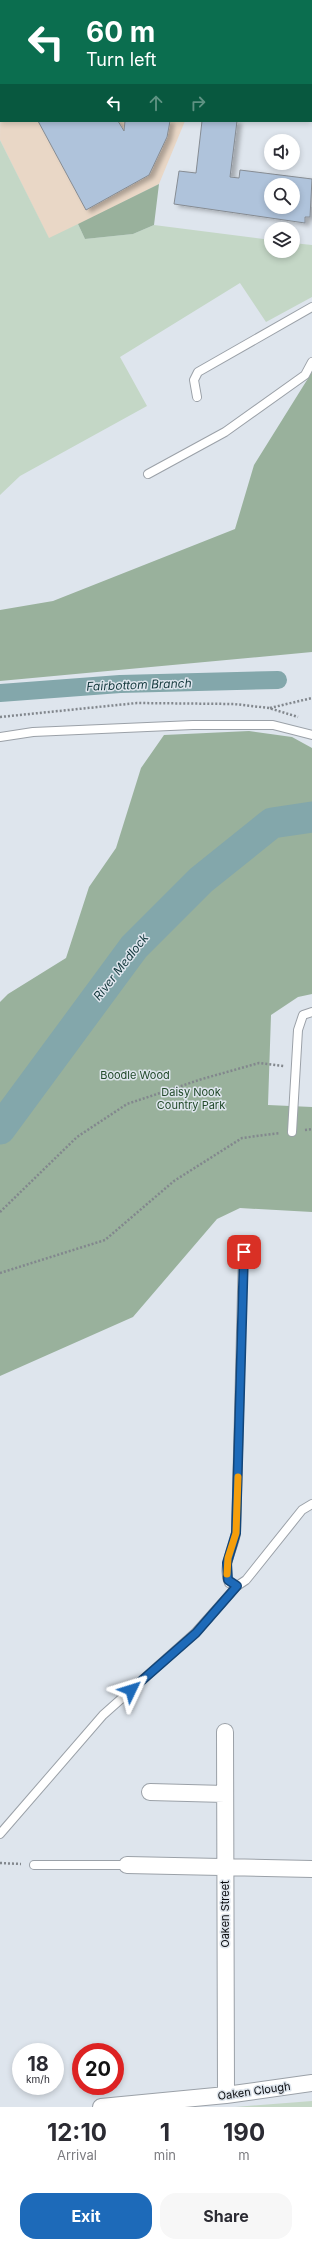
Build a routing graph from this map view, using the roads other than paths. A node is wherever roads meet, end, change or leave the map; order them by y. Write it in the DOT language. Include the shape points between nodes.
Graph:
graph roads {
  1 [pos="312,308"];
  2 [pos="312,362"];
  3 [pos="197,397"];
  4 [pos="148,474"];
  5 [pos="312,735"];
  6 [pos="0,737"];
  7 [pos="312,1012"];
  8 [pos="292,1132"];
  9 [pos="244,1252"];
  10 [pos="312,1504"];
  11 [pos="237,1586"];
  12 [pos="225,1732"];
  13 [pos="150,1792"];
  14 [pos="225,1794"];
  15 [pos="0,1834"];
  16 [pos="34,1864"];
  17 [pos="127,1865"];
  18 [pos="225,1868"];
  19 [pos="312,1869"];
  20 [pos="312,2083"];
  21 [pos="226,2095"];
  22 [pos="101,2107"];
  1 -- 3 [label="lane" via="198,372 194,380"];
  2 -- 4 [label="lane" via="305,375 225,432"];
  5 -- 6 [label="lane" via="273,725 193,724 33,732"];
  7 -- 8 [label="lane" via="304,1015 298,1030"];
  9 -- 11 [label="lane" via="236,1533 227,1563 228,1580"];
  10 -- 11 [label="lane" via="302,1510 246,1580"];
  11 -- 15 [label="lane" via="196,1633 103,1715"];
  12 -- 14 [label="street, Oaken Street"];
  13 -- 14 [label="street"];
  14 -- 18 [label="street, Oaken Street"];
  16 -- 17 [label="lane"];
  17 -- 18 [label="street"];
  18 -- 19 [label="street"];
  18 -- 21 [label="street, Oaken Street"];
  20 -- 21 [label="street, Oaken Clough"];
  21 -- 22 [label="street, Oaken Clough"];
}
